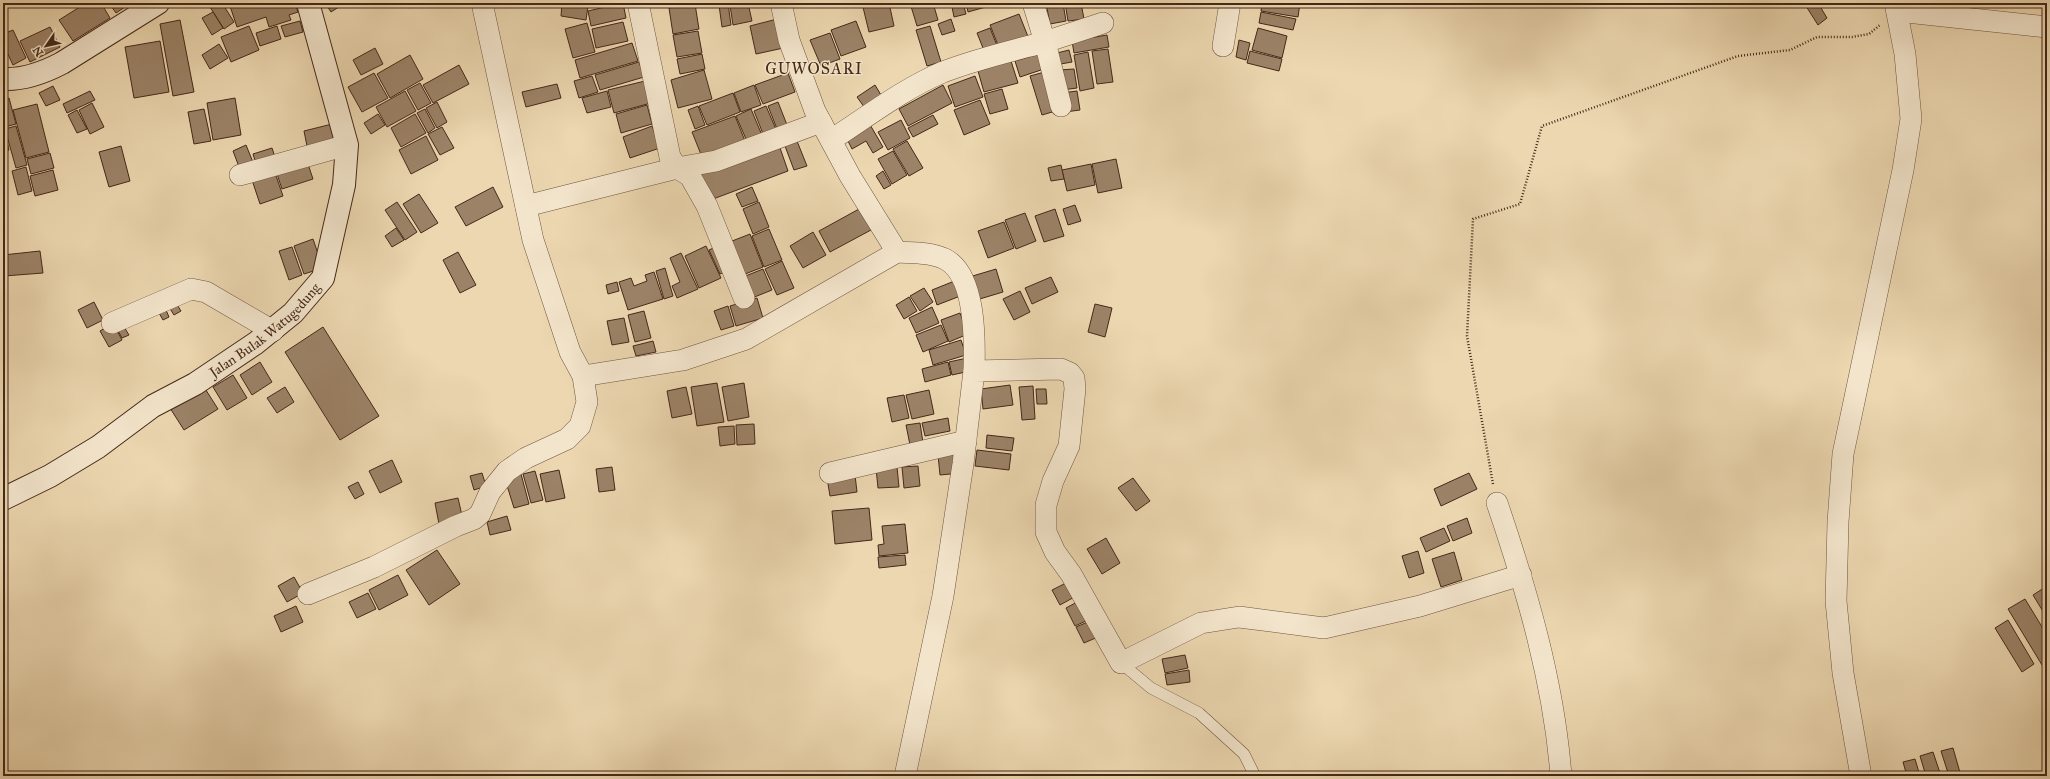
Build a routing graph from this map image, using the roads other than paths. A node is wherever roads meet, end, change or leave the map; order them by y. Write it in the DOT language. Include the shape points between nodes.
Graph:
graph roads {
  1 [pos="158,3"];
  2 [pos="308,3"];
  3 [pos="482,3"];
  4 [pos="638,3"];
  5 [pos="781,3"];
  6 [pos="1033,3"];
  7 [pos="1230,3"];
  8 [pos="1896,6"];
  9 [pos="1103,23"];
  10 [pos="2047,27"];
  11 [pos="1045,42"];
  12 [pos="1223,46"];
  13 [pos="3,79"];
  14 [pos="1061,106"];
  15 [pos="826,131"];
  16 [pos="347,145"];
  17 [pos="677,168"];
  18 [pos="240,175"];
  19 [pos="526,206"];
  20 [pos="897,252"];
  21 [pos="744,298"];
  22 [pos="112,323"];
  23 [pos="273,331"];
  24 [pos="974,371"];
  25 [pos="583,376"];
  26 [pos="966,441"];
  27 [pos="830,473"];
  28 [pos="3,499"];
  29 [pos="1497,503"];
  30 [pos="1521,575"];
  31 [pos="308,594"];
  32 [pos="1122,663"];
  33 [pos="905,776"];
  34 [pos="1255,776"];
  35 [pos="1561,776"];
  36 [pos="1861,776"];
  1 -- 13 [label="street" via="45,72 21,79"];
  2 -- 16 [label="street, Jalan Bulak Watugedung"];
  3 -- 19 [label="street"];
  4 -- 17 [label="street" via="670,157"];
  5 -- 15 [label="street" via="800,73"];
  6 -- 11 [label="street"];
  7 -- 12 [label="street"];
  8 -- 10 [label="street"];
  8 -- 36 [label="street" via="1905,54 1911,119 1903,170 1844,454 1838,522 1836,601 1843,673"];
  9 -- 11 [label="street"];
  11 -- 14 [label="street"];
  11 -- 15 [label="street" via="999,53 942,73"];
  15 -- 17 [label="street" via="716,161"];
  15 -- 20 [label="street"];
  16 -- 18 [label="street"];
  16 -- 23 [label="street, Jalan Bulak Watugedung" via="344,185 323,278 293,313"];
  17 -- 19 [label="street"];
  17 -- 21 [label="street" via="690,176 707,206"];
  19 -- 25 [label="street" via="533,240 570,352"];
  20 -- 24 [label="street" via="946,259 958,270 970,299"];
  20 -- 25 [label="street" via="746,339 683,360"];
  22 -- 23 [label="street" via="191,289 206,292"];
  23 -- 28 [label="street, Jalan Bulak Watugedung" via="195,384 153,406 98,447 50,476"];
  24 -- 26 [label="street"];
  24 -- 32 [label="street" via="1061,369 1074,378 1069,446 1053,481 1046,505 1046,532 1055,552"];
  25 -- 31 [label="street" via="587,402 580,426 567,439 526,458 507,471 490,492 478,517 374,567"];
  26 -- 27 [label="street"];
  26 -- 33 [label="street" via="943,596"];
  29 -- 30 [label="street"];
  30 -- 32 [label="street" via="1420,606 1324,628 1239,617 1201,623"];
  30 -- 35 [label="street" via="1548,688 1558,739"];
  32 -- 34 [label="lane" via="1151,688 1199,713 1244,754"];
}
